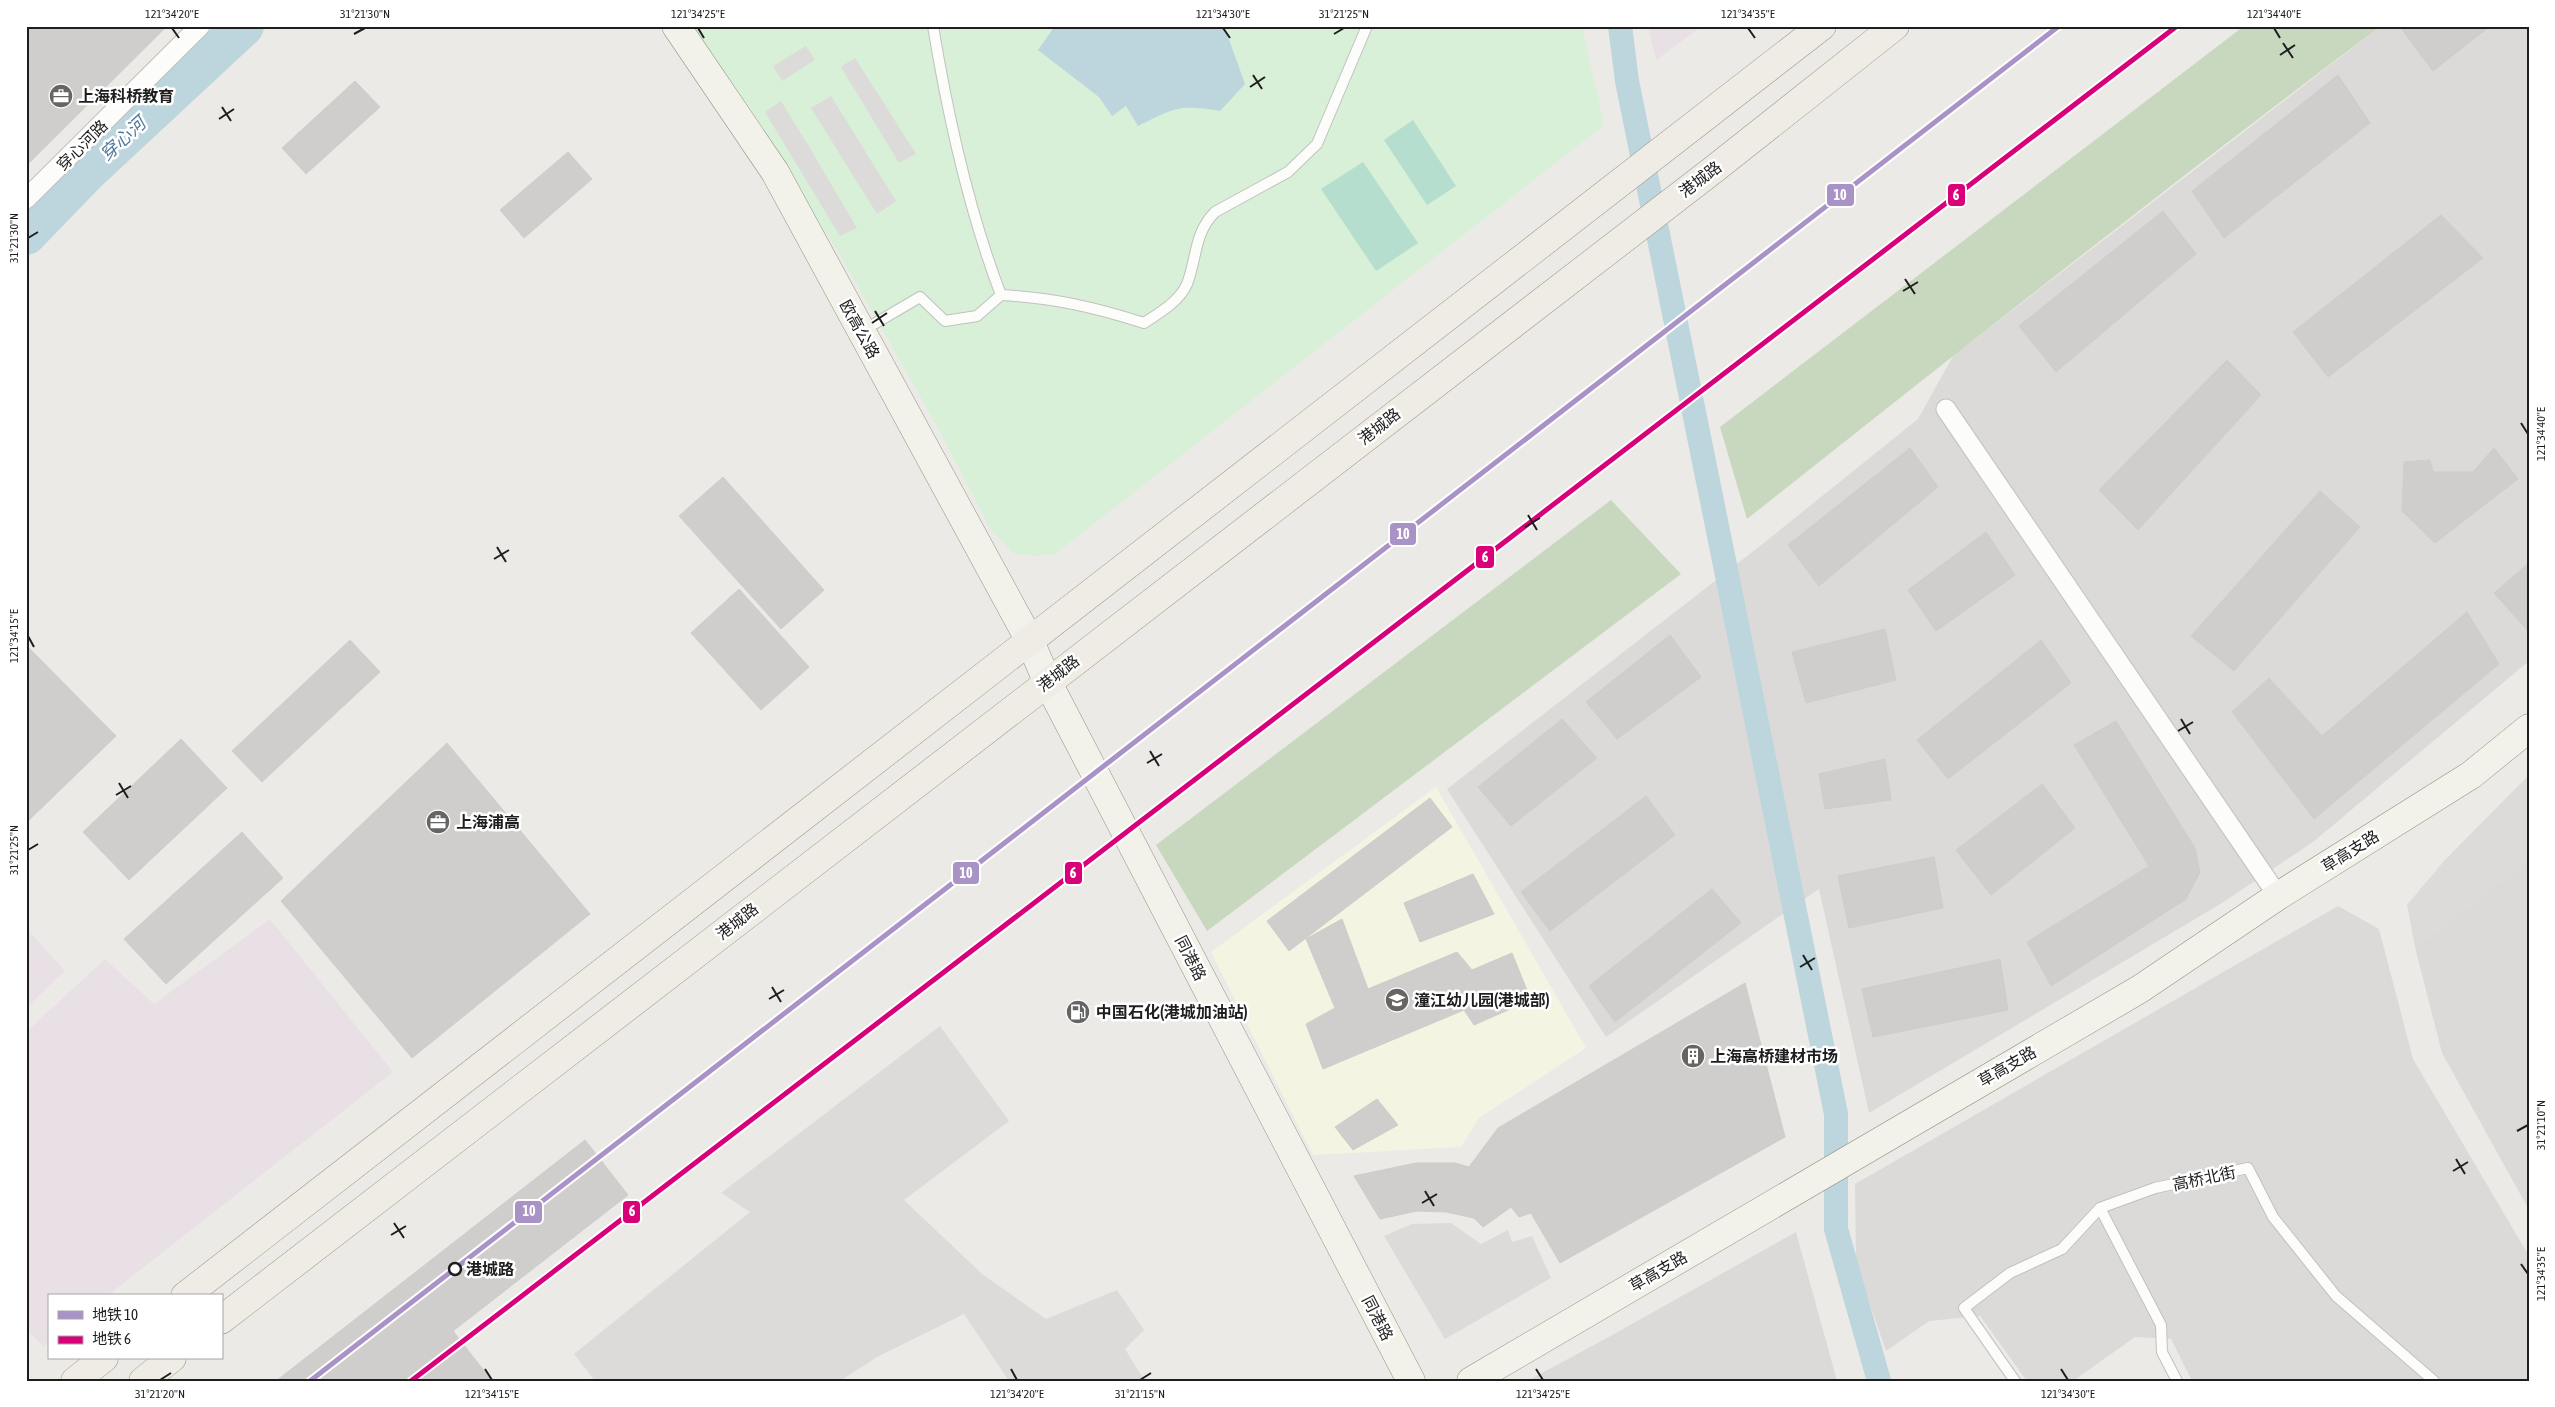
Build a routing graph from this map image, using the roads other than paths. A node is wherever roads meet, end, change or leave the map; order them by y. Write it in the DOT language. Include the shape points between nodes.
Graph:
graph roads {
  1 [pos="200,26"];
  2 [pos="676,26"];
  3 [pos="933,26"];
  4 [pos="1367,26"];
  5 [pos="1822,26"];
  6 [pos="1894,26"];
  7 [pos="26,199"];
  8 [pos="1001,295"];
  9 [pos="861,331"];
  10 [pos="1946,409"];
  11 [pos="1030,641"];
  12 [pos="1047,681"];
  13 [pos="2529,728"];
  14 [pos="2278,896"];
  15 [pos="2100,1208"];
  16 [pos="188,1294"];
  17 [pos="222,1319"];
  18 [pos="101,1360"];
  19 [pos="169,1360"];
  20 [pos="75,1381"];
  21 [pos="143,1381"];
  22 [pos="1411,1381"];
  23 [pos="1471,1381"];
  24 [pos="2015,1381"];
  25 [pos="2178,1381"];
  26 [pos="2434,1381"];
  1 -- 7 [label="street, 穿心河路"];
  2 -- 9 [label="street, 欧高公路" via="775,172"];
  3 -- 8 [label="lane" via="981,244"];
  4 -- 8 [label="lane" via="1317,144 1288,172 1215,212 1206,221 1197,240 1187,285 1168,308 1144,323 1090,306 1041,297"];
  5 -- 11 [label="main road"];
  6 -- 12 [label="main road, 港城路" via="1713,170"];
  8 -- 9 [label="lane" via="977,316 945,321 920,297"];
  9 -- 11 [label="street, 欧高公路"];
  10 -- 14 [label="street"];
  11 -- 12 [label="street, 同港路"];
  11 -- 16 [label="main road"];
  12 -- 17 [label="main road, 港城路"];
  12 -- 22 [label="street, 同港路"];
  13 -- 14 [label="street, 草高支路" via="2471,775"];
  14 -- 23 [label="street, 草高支路" via="2140,990"];
  15 -- 24 [label="lane" via="2062,1249 2010,1273 1964,1308"];
  15 -- 25 [label="lane" via="2161,1325 2162,1352"];
  15 -- 26 [label="lane, 高桥北街" via="2155,1188 2248,1168 2273,1217 2336,1296"];
  18 -- 20 [label="main road"];
  19 -- 21 [label="main road"];
}
